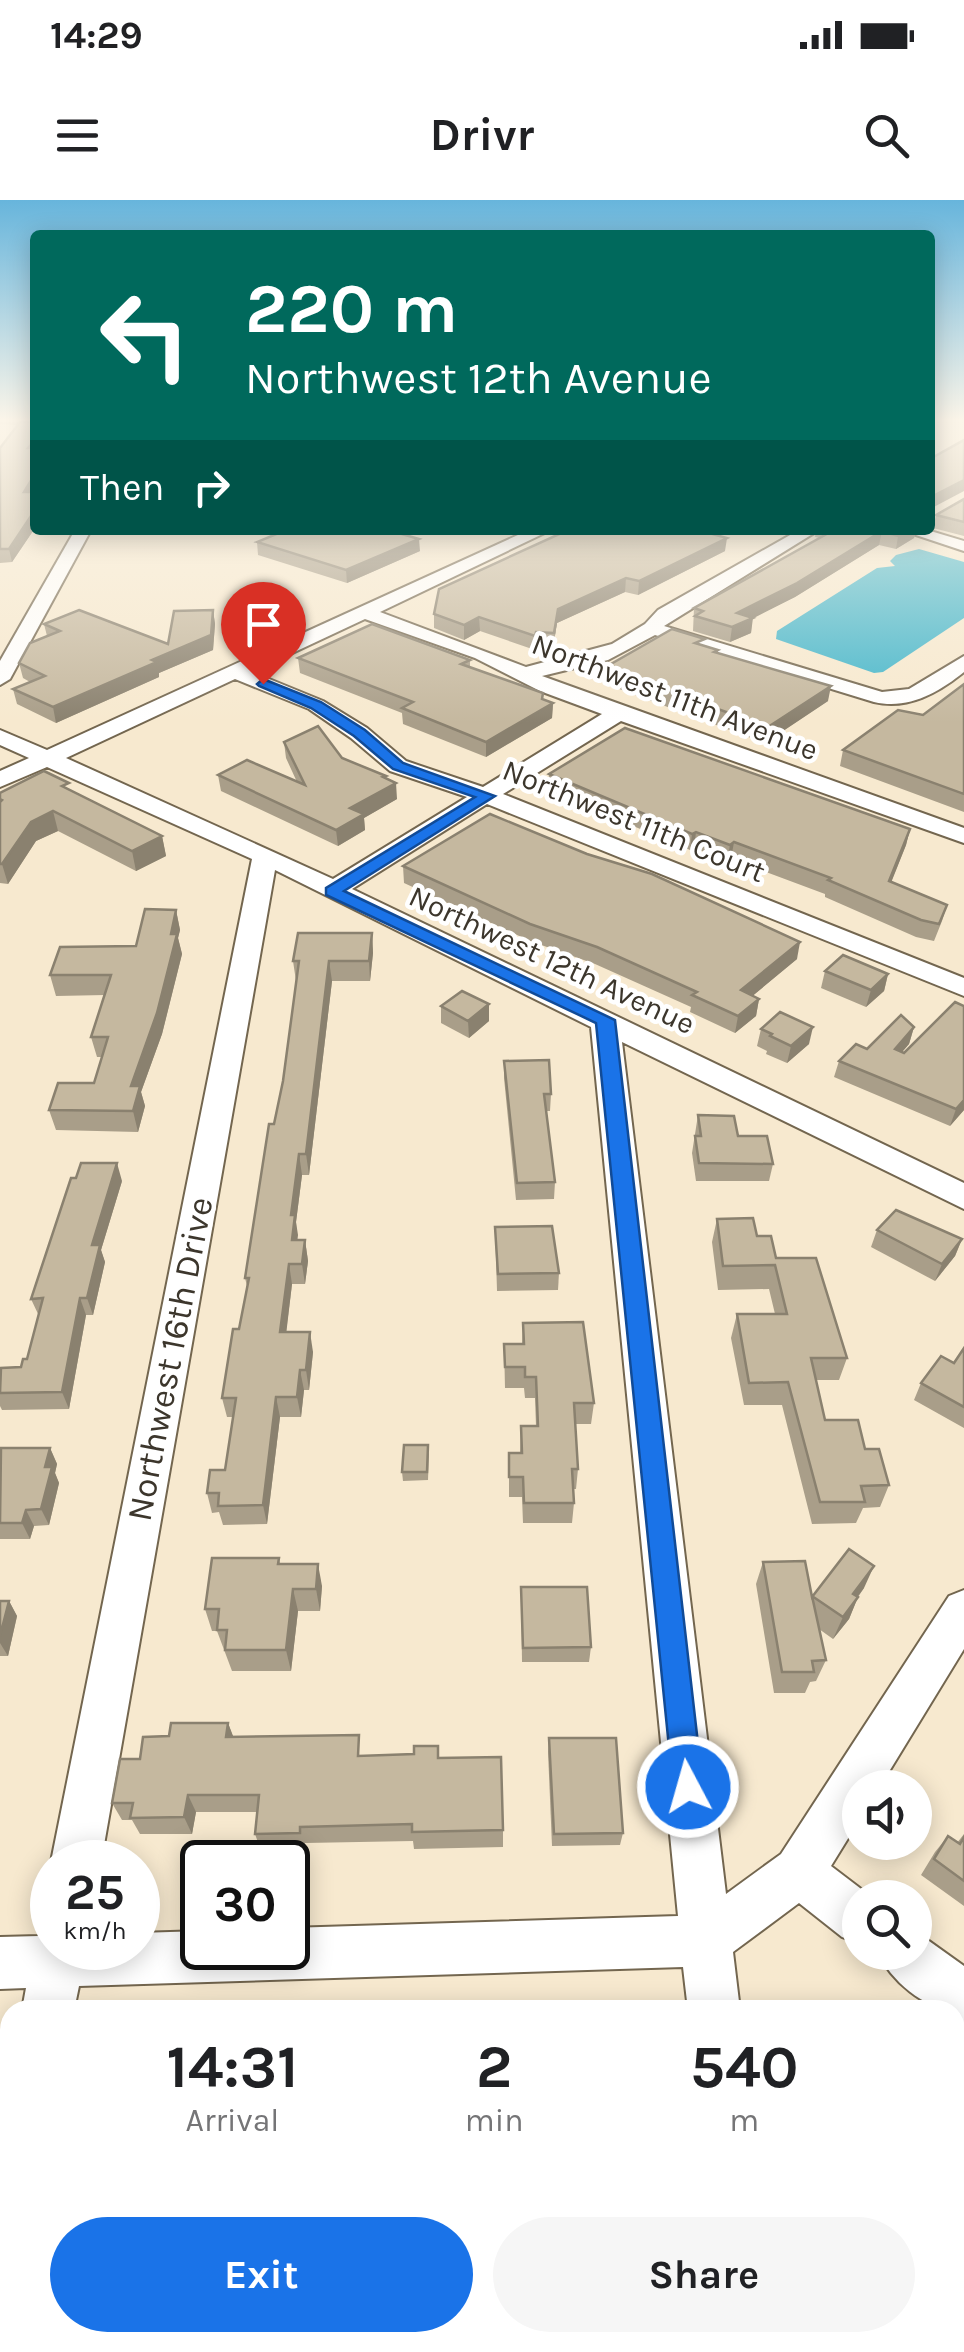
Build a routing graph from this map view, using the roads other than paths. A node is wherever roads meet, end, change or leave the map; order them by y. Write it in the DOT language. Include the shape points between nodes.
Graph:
graph roads {
  1 [pos="80,535"];
  2 [pos="532,535"];
  3 [pos="801,535"];
  4 [pos="928,535"];
  5 [pos="964,546"];
  6 [pos="365,613"];
  7 [pos="654,629"];
  8 [pos="964,662"];
  9 [pos="525,672"];
  10 [pos="237,673"];
  11 [pos="0,679"];
  12 [pos="619,713"];
  13 [pos="0,737"];
  14 [pos="49,758"];
  15 [pos="0,780"];
  16 [pos="488,796"];
  17 [pos="964,836"];
  18 [pos="265,856"];
  19 [pos="332,891"];
  20 [pos="964,988"];
  21 [pos="605,1020"];
  22 [pos="964,1196"];
  23 [pos="964,1610"];
  24 [pos="80,1840"];
  25 [pos="799,1872"];
  26 [pos="842,1905"];
  27 [pos="705,1941"];
  28 [pos="0,1963"];
  29 [pos="927,1970"];
  30 [pos="55,1973"];
  31 [pos="964,1999"];
  32 [pos="713,2000"];
  1 -- 11 [label="street"];
  2 -- 6 [label="street"];
  3 -- 7 [label="street" via="665,614"];
  4 -- 5 [label="street"];
  6 -- 9 [label="street, Northwest 11th Avenue"];
  6 -- 10 [label="street"];
  7 -- 8 [label="street" via="881,698 925,693"];
  7 -- 9 [label="street" via="603,656"];
  9 -- 12 [label="street, Northwest 11th Avenue"];
  10 -- 14 [label="street"];
  10 -- 16 [label="street, Northwest 11th Court" via="316,705 398,766"];
  12 -- 16 [label="street"];
  12 -- 17 [label="street, Northwest 11th Avenue"];
  13 -- 14 [label="street, Northwest 12th Avenue"];
  14 -- 15 [label="street"];
  14 -- 18 [label="street, Northwest 12th Avenue"];
  16 -- 19 [label="street"];
  16 -- 20 [label="street, Northwest 11th Court"];
  18 -- 19 [label="street, Northwest 12th Avenue"];
  18 -- 24 [label="street, Northwest 16th Drive"];
  19 -- 21 [label="street, Northwest 12th Avenue"];
  21 -- 22 [label="street, Northwest 12th Avenue"];
  21 -- 27 [label="street"];
  23 -- 25 [label="street"];
  25 -- 26 [label="street"];
  25 -- 27 [label="street"];
  27 -- 30 [label="street"];
  27 -- 32 [label="street"];
  28 -- 30 [label="street"];
  29 -- 31 [label="street"];
}
